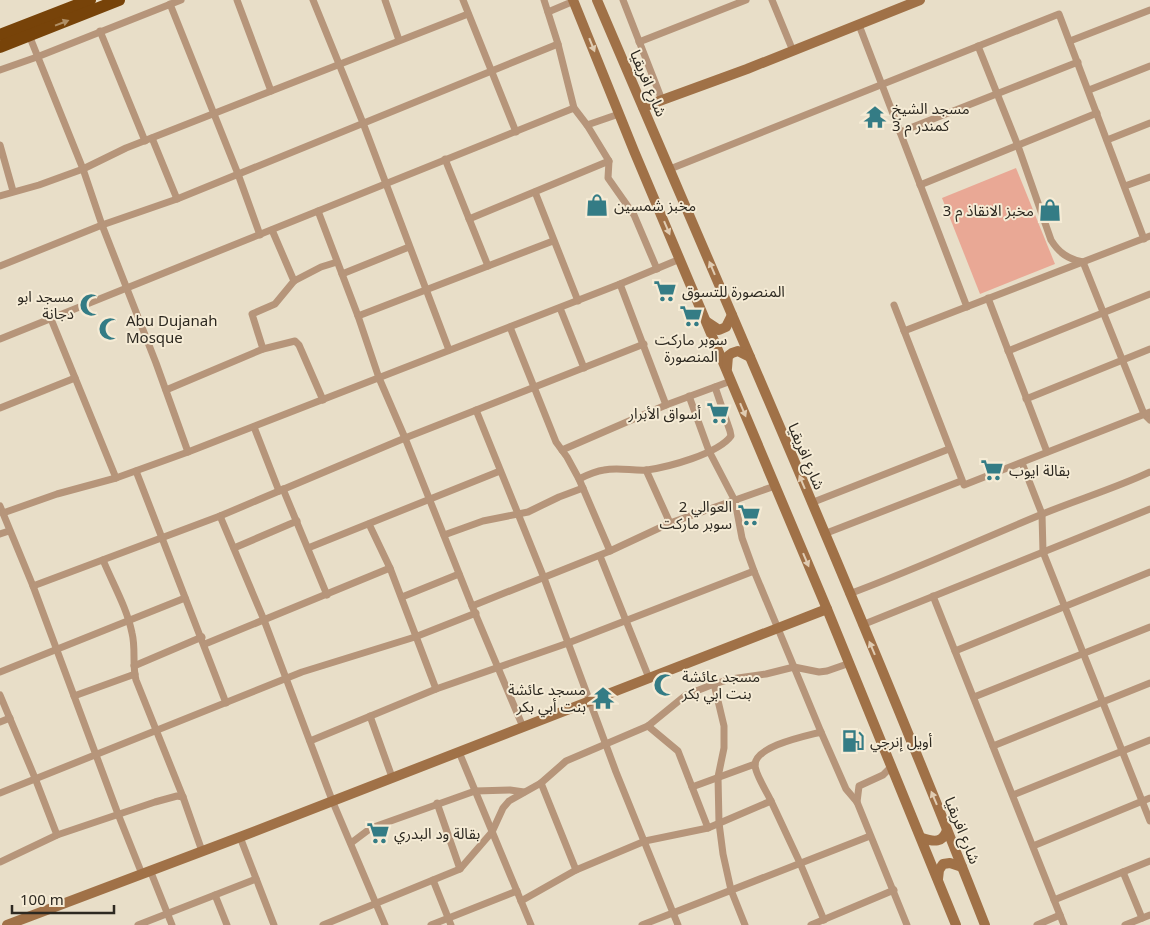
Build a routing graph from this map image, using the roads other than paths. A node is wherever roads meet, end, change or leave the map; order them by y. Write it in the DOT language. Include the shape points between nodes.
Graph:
graph roads {
  1 [pos="90,0"];
  2 [pos="119,0"];
  3 [pos="181,0"];
  4 [pos="237,0"];
  5 [pos="313,0"];
  6 [pos="385,0"];
  7 [pos="463,0"];
  8 [pos="544,0"];
  9 [pos="597,0"];
  10 [pos="623,0"];
  11 [pos="746,0"];
  12 [pos="772,0"];
  13 [pos="920,0"];
  14 [pos="574,1"];
  15 [pos="170,4"];
  16 [pos="1150,10"];
  17 [pos="548,12"];
  18 [pos="468,14"];
  19 [pos="859,25"];
  20 [pos="100,30"];
  21 [pos="0,35"];
  22 [pos="29,35"];
  23 [pos="400,40"];
  24 [pos="1070,41"];
  25 [pos="639,42"];
  26 [pos="558,44"];
  27 [pos="978,46"];
  28 [pos="0,47"];
  29 [pos="793,51"];
  30 [pos="37,57"];
  31 [pos="1078,62"];
  32 [pos="340,64"];
  33 [pos="1150,66"];
  34 [pos="0,70"];
  35 [pos="492,72"];
  36 [pos="882,84"];
  37 [pos="271,90"];
  38 [pos="1089,90"];
  39 [pos="997,94"];
  40 [pos="662,100"];
  41 [pos="574,108"];
  42 [pos="643,108"];
  43 [pos="1097,113"];
  44 [pos="213,114"];
  45 [pos="619,114"];
  46 [pos="363,123"];
  47 [pos="1150,123"];
  48 [pos="587,126"];
  49 [pos="516,132"];
  50 [pos="900,132"];
  51 [pos="148,139"];
  52 [pos="1107,140"];
  53 [pos="0,145"];
  54 [pos="1018,146"];
  55 [pos="446,159"];
  56 [pos="609,161"];
  57 [pos="83,169"];
  58 [pos="670,169"];
  59 [pos="238,174"];
  60 [pos="1150,177"];
  61 [pos="385,183"];
  62 [pos="920,185"];
  63 [pos="1125,186"];
  64 [pos="13,191"];
  65 [pos="536,192"];
  66 [pos="0,196"];
  67 [pos="177,200"];
  68 [pos="318,212"];
  69 [pos="470,219"];
  70 [pos="102,225"];
  71 [pos="272,230"];
  72 [pos="260,235"];
  73 [pos="1147,238"];
  74 [pos="554,241"];
  75 [pos="409,247"];
  76 [pos="680,259"];
  77 [pos="337,262"];
  78 [pos="1083,262"];
  79 [pos="0,266"];
  80 [pos="488,266"];
  81 [pos="657,269"];
  82 [pos="342,274"];
  83 [pos="294,281"];
  84 [pos="620,284"];
  85 [pos="127,288"];
  86 [pos="427,290"];
  87 [pos="1150,294"];
  88 [pos="988,298"];
  89 [pos="578,301"];
  90 [pos="894,305"];
  91 [pos="967,307"];
  92 [pos="560,308"];
  93 [pos="1104,312"];
  94 [pos="732,315"];
  95 [pos="358,316"];
  96 [pos="52,319"];
  97 [pos="706,322"];
  98 [pos="510,327"];
  99 [pos="904,331"];
  100 [pos="0,339"];
  101 [pos="644,344"];
  102 [pos="263,349"];
  103 [pos="1150,349"];
  104 [pos="449,350"];
  105 [pos="1008,351"];
  106 [pos="750,358"];
  107 [pos="1122,360"];
  108 [pos="584,368"];
  109 [pos="727,370"];
  110 [pos="75,378"];
  111 [pos="379,378"];
  112 [pos="731,381"];
  113 [pos="715,387"];
  114 [pos="535,388"];
  115 [pos="166,390"];
  116 [pos="689,396"];
  117 [pos="1026,399"];
  118 [pos="323,400"];
  119 [pos="666,405"];
  120 [pos="0,408"];
  121 [pos="476,410"];
  122 [pos="1147,413"];
  123 [pos="1150,420"];
  124 [pos="254,427"];
  125 [pos="405,438"];
  126 [pos="949,449"];
  127 [pos="562,450"];
  128 [pos="709,451"];
  129 [pos="188,452"];
  130 [pos="1048,452"];
  131 [pos="1022,462"];
  132 [pos="646,470"];
  133 [pos="136,471"];
  134 [pos="500,471"];
  135 [pos="1150,472"];
  136 [pos="116,478"];
  137 [pos="579,479"];
  138 [pos="961,481"];
  139 [pos="775,486"];
  140 [pos="583,488"];
  141 [pos="281,490"];
  142 [pos="430,499"];
  143 [pos="735,501"];
  144 [pos="811,503"];
  145 [pos="0,506"];
  146 [pos="1150,509"];
  147 [pos="3,513"];
  148 [pos="518,514"];
  149 [pos="1042,514"];
  150 [pos="220,516"];
  151 [pos="297,521"];
  152 [pos="670,523"];
  153 [pos="369,524"];
  154 [pos="9,530"];
  155 [pos="0,534"];
  156 [pos="824,534"];
  157 [pos="444,535"];
  158 [pos="162,536"];
  159 [pos="234,548"];
  160 [pos="308,548"];
  161 [pos="610,551"];
  162 [pos="1043,552"];
  163 [pos="600,556"];
  164 [pos="103,560"];
  165 [pos="390,568"];
  166 [pos="754,571"];
  167 [pos="1150,572"];
  168 [pos="459,574"];
  169 [pos="544,578"];
  170 [pos="33,586"];
  171 [pos="850,594"];
  172 [pos="327,595"];
  173 [pos="933,596"];
  174 [pos="402,597"];
  175 [pos="186,598"];
  176 [pos="1065,607"];
  177 [pos="828,609"];
  178 [pos="474,610"];
  179 [pos="264,620"];
  180 [pos="129,621"];
  181 [pos="626,621"];
  182 [pos="862,625"];
  183 [pos="1150,627"];
  184 [pos="779,628"];
  185 [pos="415,637"];
  186 [pos="203,641"];
  187 [pos="568,643"];
  188 [pos="56,649"];
  189 [pos="955,651"];
  190 [pos="1083,653"];
  191 [pos="850,663"];
  192 [pos="794,667"];
  193 [pos="498,668"];
  194 [pos="134,670"];
  195 [pos="0,672"];
  196 [pos="649,678"];
  197 [pos="285,680"];
  198 [pos="1150,683"];
  199 [pos="714,684"];
  200 [pos="436,689"];
  201 [pos="0,695"];
  202 [pos="74,696"];
  203 [pos="974,698"];
  204 [pos="590,701"];
  205 [pos="1103,702"];
  206 [pos="226,703"];
  207 [pos="370,716"];
  208 [pos="10,718"];
  209 [pos="0,722"];
  210 [pos="648,726"];
  211 [pos="523,727"];
  212 [pos="156,732"];
  213 [pos="821,732"];
  214 [pos="1150,740"];
  215 [pos="310,741"];
  216 [pos="606,743"];
  217 [pos="993,746"];
  218 [pos="1122,751"];
  219 [pos="459,752"];
  220 [pos="97,755"];
  221 [pos="755,764"];
  222 [pos="892,766"];
  223 [pos="392,777"];
  224 [pos="718,777"];
  225 [pos="35,778"];
  226 [pos="542,783"];
  227 [pos="692,787"];
  228 [pos="475,791"];
  229 [pos="524,792"];
  230 [pos="0,793"];
  231 [pos="183,796"];
  232 [pos="1013,796"];
  233 [pos="1150,798"];
  234 [pos="332,800"];
  235 [pos="770,801"];
  236 [pos="1142,801"];
  237 [pos="857,802"];
  238 [pos="437,803"];
  239 [pos="118,814"];
  240 [pos="1150,821"];
  241 [pos="719,823"];
  242 [pos="708,828"];
  243 [pos="947,830"];
  244 [pos="492,832"];
  245 [pos="57,835"];
  246 [pos="240,836"];
  247 [pos="870,836"];
  248 [pos="922,838"];
  249 [pos="644,841"];
  250 [pos="351,842"];
  251 [pos="1033,846"];
  252 [pos="202,851"];
  253 [pos="1150,861"];
  254 [pos="0,862"];
  255 [pos="800,863"];
  256 [pos="962,868"];
  257 [pos="460,869"];
  258 [pos="576,870"];
  259 [pos="146,872"];
  260 [pos="1123,872"];
  261 [pos="256,879"];
  262 [pos="938,879"];
  263 [pos="433,880"];
  264 [pos="730,890"];
  265 [pos="894,890"];
  266 [pos="517,891"];
  267 [pos="215,895"];
  268 [pos="1054,900"];
  269 [pos="521,901"];
  270 [pos="377,903"];
  271 [pos="673,913"];
  272 [pos="167,914"];
  273 [pos="1060,915"];
  274 [pos="1150,915"];
  275 [pos="1142,918"];
  276 [pos="824,920"];
  277 [pos="450,922"];
  278 [pos="7,925"];
  279 [pos="138,925"];
  280 [pos="172,925"];
  281 [pos="227,925"];
  282 [pos="274,925"];
  283 [pos="323,925"];
  284 [pos="385,925"];
  285 [pos="431,925"];
  286 [pos="531,925"];
  287 [pos="642,925"];
  288 [pos="678,925"];
  289 [pos="745,925"];
  290 [pos="811,925"];
  291 [pos="907,925"];
  292 [pos="956,925"];
  293 [pos="985,925"];
  294 [pos="1037,925"];
  295 [pos="1064,925"];
  296 [pos="1125,925"];
  1 -- 21 [label="highway"];
  22 -- 2 [label="highway, one-way"];
  3 -- 15 [label="street"];
  4 -- 37 [label="street"];
  5 -- 32 [label="street"];
  6 -- 23 [label="street"];
  7 -- 18 [label="street"];
  8 -- 17 [label="street"];
  9 -- 42 [label="street, شارع افريقيا"];
  10 -- 25 [label="street"];
  11 -- 25 [label="street"];
  12 -- 29 [label="street"];
  13 -- 19 [label="street"];
  14 -- 17 [label="street"];
  14 -- 45 [label="street, one-way"];
  15 -- 20 [label="street"];
  15 -- 44 [label="street"];
  16 -- 24 [label="street"];
  17 -- 26 [label="street"];
  18 -- 23 [label="street"];
  18 -- 35 [label="street"];
  19 -- 29 [label="street"];
  19 -- 36 [label="street"];
  20 -- 30 [label="street"];
  20 -- 51 [label="street"];
  22 -- 28 [label="highway"];
  22 -- 30 [label="street"];
  23 -- 32 [label="street"];
  24 -- 27 [label="street" via="1060,14"];
  24 -- 31 [label="street"];
  25 -- 40 [label="street"];
  26 -- 35 [label="street"];
  26 -- 41 [label="street"];
  27 -- 36 [label="street"];
  27 -- 39 [label="street"];
  29 -- 40 [label="street"];
  30 -- 34 [label="street"];
  30 -- 57 [label="street"];
  31 -- 38 [label="street"];
  31 -- 39 [label="street"];
  32 -- 37 [label="street"];
  32 -- 46 [label="street"];
  33 -- 38 [label="street"];
  35 -- 46 [label="street"];
  35 -- 49 [label="street"];
  36 -- 50 [label="street"];
  36 -- 58 [label="street"];
  37 -- 44 [label="street"];
  38 -- 43 [label="street"];
  39 -- 50 [label="street"];
  39 -- 54 [label="street"];
  40 -- 42 [label="street"];
  41 -- 48 [label="street"];
  41 -- 49 [label="street"];
  42 -- 58 [label="street, شارع افريقيا"];
  43 -- 52 [label="street"];
  43 -- 54 [label="street"];
  44 -- 51 [label="street"];
  44 -- 59 [label="street"];
  45 -- 48 [label="street"];
  45 -- 76 [label="street, one-way"];
  46 -- 59 [label="street"];
  46 -- 61 [label="street"];
  47 -- 52 [label="street"];
  48 -- 56 [label="street"];
  49 -- 55 [label="street"];
  50 -- 62 [label="street"];
  51 -- 57 [label="street"];
  51 -- 67 [label="street"];
  52 -- 63 [label="street"];
  53 -- 64 [label="street"];
  54 -- 62 [label="street"];
  54 -- 78 [label="street" via="1051,240 1065,256"];
  55 -- 61 [label="street"];
  55 -- 69 [label="street"];
  56 -- 65 [label="street"];
  56 -- 81 [label="street" via="608,178 634,215"];
  57 -- 64 [label="street"];
  57 -- 70 [label="street"];
  94 -- 58 [label="street, شارع افريقيا, one-way"];
  59 -- 67 [label="street"];
  59 -- 72 [label="street"];
  60 -- 63 [label="street"];
  61 -- 68 [label="street"];
  61 -- 75 [label="street"];
  62 -- 91 [label="street"];
  63 -- 73 [label="street"];
  64 -- 66 [label="street"];
  65 -- 69 [label="street"];
  65 -- 74 [label="street"];
  67 -- 70 [label="street"];
  68 -- 71 [label="street"];
  68 -- 77 [label="street"];
  69 -- 80 [label="street"];
  70 -- 79 [label="street"];
  70 -- 85 [label="street"];
  71 -- 72 [label="street"];
  71 -- 83 [label="street"];
  72 -- 85 [label="street"];
  73 -- 78 [label="street"];
  74 -- 80 [label="street"];
  74 -- 89 [label="street"];
  75 -- 82 [label="street"];
  75 -- 86 [label="street"];
  76 -- 81 [label="street"];
  76 -- 97 [label="street"];
  77 -- 82 [label="street"];
  77 -- 83 [label="street"];
  78 -- 88 [label="street"];
  78 -- 93 [label="street"];
  80 -- 86 [label="street"];
  81 -- 84 [label="street"];
  82 -- 95 [label="street"];
  83 -- 102 [label="street" via="275,304 252,314"];
  84 -- 89 [label="street"];
  84 -- 101 [label="street"];
  85 -- 96 [label="street"];
  85 -- 115 [label="street"];
  86 -- 95 [label="street"];
  86 -- 104 [label="street"];
  87 -- 93 [label="street"];
  88 -- 91 [label="street"];
  88 -- 105 [label="street"];
  89 -- 92 [label="street"];
  90 -- 99 [label="street"];
  91 -- 99 [label="street"];
  92 -- 98 [label="street"];
  92 -- 108 [label="street"];
  93 -- 105 [label="street"];
  93 -- 107 [label="street"];
  94 -- 97 [label="street" via="726,327 719,330"];
  94 -- 106 [label="street, شارع افريقيا"];
  95 -- 111 [label="street"];
  96 -- 100 [label="street"];
  96 -- 110 [label="street"];
  97 -- 109 [label="street"];
  98 -- 104 [label="street"];
  98 -- 114 [label="street"];
  99 -- 126 [label="street"];
  101 -- 108 [label="street"];
  101 -- 119 [label="street"];
  102 -- 115 [label="street"];
  102 -- 118 [label="street" via="296,341"];
  103 -- 107 [label="street"];
  104 -- 111 [label="street"];
  105 -- 117 [label="street"];
  106 -- 109 [label="street" via="738,351 732,353 727,360"];
  144 -- 106 [label="street, شارع افريقيا, one-way"];
  107 -- 117 [label="street"];
  107 -- 122 [label="street"];
  108 -- 114 [label="street"];
  109 -- 112 [label="street"];
  110 -- 120 [label="street"];
  110 -- 136 [label="street"];
  111 -- 118 [label="street"];
  111 -- 125 [label="street"];
  112 -- 113 [label="street"];
  112 -- 139 [label="street, one-way"];
  113 -- 116 [label="street"];
  113 -- 128 [label="street" via="731,436"];
  114 -- 121 [label="street"];
  114 -- 127 [label="street"];
  115 -- 129 [label="street"];
  116 -- 119 [label="street"];
  116 -- 128 [label="street"];
  117 -- 130 [label="street"];
  118 -- 124 [label="street"];
  119 -- 127 [label="street"];
  121 -- 125 [label="street"];
  121 -- 134 [label="street"];
  122 -- 123 [label="street"];
  122 -- 130 [label="street"];
  124 -- 129 [label="street"];
  124 -- 141 [label="street"];
  125 -- 141 [label="street"];
  125 -- 142 [label="street"];
  126 -- 138 [label="street"];
  126 -- 144 [label="street"];
  127 -- 137 [label="street"];
  128 -- 132 [label="street" via="686,462"];
  128 -- 143 [label="street"];
  129 -- 133 [label="street"];
  130 -- 131 [label="street"];
  131 -- 138 [label="street" via="965,485"];
  131 -- 149 [label="street"];
  132 -- 137 [label="street" via="604,470"];
  132 -- 152 [label="street"];
  133 -- 136 [label="street"];
  133 -- 158 [label="street"];
  134 -- 142 [label="street"];
  134 -- 148 [label="street"];
  135 -- 149 [label="street"];
  136 -- 147 [label="street"];
  137 -- 140 [label="street"];
  138 -- 156 [label="street"];
  139 -- 143 [label="street"];
  139 -- 177 [label="street, one-way"];
  140 -- 148 [label="street"];
  140 -- 161 [label="street"];
  141 -- 150 [label="street"];
  141 -- 151 [label="street"];
  142 -- 153 [label="street"];
  142 -- 157 [label="street"];
  143 -- 152 [label="street"];
  143 -- 166 [label="street" via="742,538"];
  144 -- 156 [label="street, شارع افريقيا"];
  145 -- 147 [label="street"];
  146 -- 162 [label="street"];
  147 -- 154 [label="street"];
  148 -- 157 [label="street" via="483,521"];
  148 -- 169 [label="street"];
  149 -- 162 [label="street"];
  149 -- 171 [label="street"];
  150 -- 158 [label="street"];
  150 -- 159 [label="street"];
  151 -- 159 [label="street"];
  151 -- 160 [label="street"];
  152 -- 161 [label="street"];
  153 -- 160 [label="street"];
  153 -- 165 [label="street"];
  154 -- 155 [label="street"];
  154 -- 170 [label="street"];
  156 -- 171 [label="street, شارع افريقيا"];
  157 -- 168 [label="street"];
  158 -- 164 [label="street"];
  158 -- 175 [label="street"];
  159 -- 179 [label="street"];
  160 -- 172 [label="street"];
  161 -- 163 [label="street"];
  162 -- 173 [label="street"];
  162 -- 176 [label="street"];
  163 -- 169 [label="street"];
  163 -- 181 [label="street"];
  164 -- 170 [label="street"];
  164 -- 180 [label="street"];
  165 -- 172 [label="street"];
  165 -- 174 [label="street"];
  166 -- 181 [label="street"];
  166 -- 184 [label="street"];
  167 -- 176 [label="street"];
  168 -- 174 [label="street"];
  168 -- 178 [label="street"];
  169 -- 178 [label="street"];
  169 -- 187 [label="street"];
  170 -- 188 [label="street"];
  171 -- 182 [label="street, شارع افريقيا"];
  172 -- 179 [label="street"];
  173 -- 182 [label="street"];
  173 -- 189 [label="street"];
  174 -- 185 [label="street"];
  175 -- 180 [label="street"];
  175 -- 186 [label="street"];
  176 -- 189 [label="street"];
  176 -- 190 [label="street"];
  177 -- 184 [label="street"];
  177 -- 191 [label="street"];
  178 -- 185 [label="street"];
  178 -- 193 [label="street"];
  179 -- 186 [label="street"];
  179 -- 197 [label="street"];
  180 -- 188 [label="street"];
  180 -- 194 [label="street" via="134,642"];
  181 -- 187 [label="street"];
  181 -- 196 [label="street"];
  243 -- 182 [label="street, شارع افريقيا, one-way"];
  183 -- 190 [label="street"];
  184 -- 192 [label="street"];
  184 -- 196 [label="street"];
  185 -- 197 [label="street"];
  185 -- 200 [label="street"];
  186 -- 194 [label="street"];
  186 -- 206 [label="street"];
  187 -- 193 [label="street"];
  187 -- 204 [label="street"];
  188 -- 195 [label="street"];
  188 -- 202 [label="street"];
  189 -- 203 [label="street"];
  190 -- 203 [label="street"];
  190 -- 205 [label="street"];
  191 -- 192 [label="street" via="823,672"];
  191 -- 222 [label="street"];
  192 -- 199 [label="street"];
  192 -- 213 [label="street"];
  193 -- 200 [label="street"];
  193 -- 211 [label="street"];
  194 -- 202 [label="street"];
  194 -- 212 [label="street"];
  196 -- 204 [label="street"];
  197 -- 206 [label="street"];
  197 -- 215 [label="street"];
  198 -- 205 [label="street"];
  199 -- 210 [label="street" via="686,695"];
  199 -- 224 [label="street" via="724,726 724,748"];
  200 -- 207 [label="street"];
  201 -- 208 [label="street"];
  202 -- 220 [label="street"];
  203 -- 217 [label="street"];
  204 -- 211 [label="street"];
  204 -- 216 [label="street"];
  205 -- 217 [label="street"];
  205 -- 218 [label="street"];
  206 -- 212 [label="street"];
  207 -- 215 [label="street"];
  207 -- 223 [label="street"];
  208 -- 209 [label="street"];
  208 -- 225 [label="street"];
  210 -- 216 [label="street"];
  210 -- 227 [label="street" via="678,751"];
  211 -- 219 [label="street"];
  212 -- 220 [label="street"];
  212 -- 231 [label="street"];
  213 -- 221 [label="street" via="769,748"];
  213 -- 237 [label="street" via="846,789"];
  214 -- 218 [label="street"];
  215 -- 234 [label="street"];
  216 -- 226 [label="street" via="566,761"];
  216 -- 249 [label="street"];
  217 -- 232 [label="street"];
  218 -- 232 [label="street"];
  218 -- 236 [label="street"];
  219 -- 223 [label="street"];
  219 -- 228 [label="street"];
  220 -- 225 [label="street"];
  220 -- 239 [label="street"];
  221 -- 224 [label="street"];
  221 -- 235 [label="street"];
  222 -- 237 [label="street" via="883,775 859,786"];
  222 -- 248 [label="street"];
  223 -- 234 [label="street"];
  224 -- 227 [label="street"];
  224 -- 241 [label="street"];
  225 -- 230 [label="street"];
  225 -- 245 [label="street"];
  226 -- 229 [label="street"];
  226 -- 258 [label="street"];
  227 -- 242 [label="street"];
  228 -- 229 [label="street"];
  228 -- 238 [label="street"];
  228 -- 244 [label="street"];
  229 -- 244 [label="street" via="508,801"];
  231 -- 239 [label="street"];
  231 -- 252 [label="street"];
  232 -- 251 [label="street"];
  233 -- 236 [label="street"];
  234 -- 246 [label="street"];
  234 -- 250 [label="street"];
  235 -- 241 [label="street"];
  235 -- 255 [label="street"];
  236 -- 240 [label="street"];
  236 -- 251 [label="street"];
  237 -- 247 [label="street"];
  238 -- 250 [label="street" via="371,828"];
  238 -- 257 [label="street"];
  239 -- 245 [label="street"];
  239 -- 259 [label="street"];
  241 -- 242 [label="street"];
  241 -- 264 [label="street"];
  242 -- 249 [label="street"];
  243 -- 248 [label="street" via="939,841"];
  243 -- 256 [label="street, شارع افريقيا"];
  244 -- 257 [label="street"];
  244 -- 266 [label="street"];
  245 -- 254 [label="street"];
  246 -- 252 [label="street"];
  246 -- 261 [label="street"];
  247 -- 255 [label="street"];
  247 -- 265 [label="street"];
  248 -- 262 [label="street"];
  249 -- 258 [label="street"];
  249 -- 271 [label="street"];
  250 -- 270 [label="street"];
  251 -- 268 [label="street"];
  252 -- 259 [label="street"];
  253 -- 260 [label="street"];
  255 -- 264 [label="street"];
  255 -- 276 [label="street"];
  256 -- 262 [label="street" via="952,863 943,864"];
  256 -- 293 [label="street, شارع افريقيا"];
  257 -- 263 [label="street"];
  258 -- 269 [label="street"];
  259 -- 272 [label="street"];
  259 -- 278 [label="street"];
  260 -- 268 [label="street"];
  260 -- 275 [label="street"];
  261 -- 267 [label="street"];
  261 -- 282 [label="street"];
  262 -- 292 [label="street"];
  263 -- 270 [label="street"];
  263 -- 277 [label="street"];
  264 -- 271 [label="street"];
  264 -- 289 [label="street"];
  265 -- 276 [label="street"];
  265 -- 291 [label="street"];
  266 -- 269 [label="street"];
  266 -- 277 [label="street"];
  267 -- 272 [label="street"];
  267 -- 281 [label="street"];
  268 -- 273 [label="street"];
  269 -- 286 [label="street"];
  270 -- 283 [label="street"];
  270 -- 284 [label="street"];
  271 -- 287 [label="street"];
  271 -- 288 [label="street"];
  272 -- 279 [label="street"];
  272 -- 280 [label="street"];
  273 -- 294 [label="street"];
  273 -- 295 [label="street"];
  274 -- 275 [label="street"];
  275 -- 296 [label="street"];
  276 -- 290 [label="street"];
  277 -- 285 [label="street"];
}
